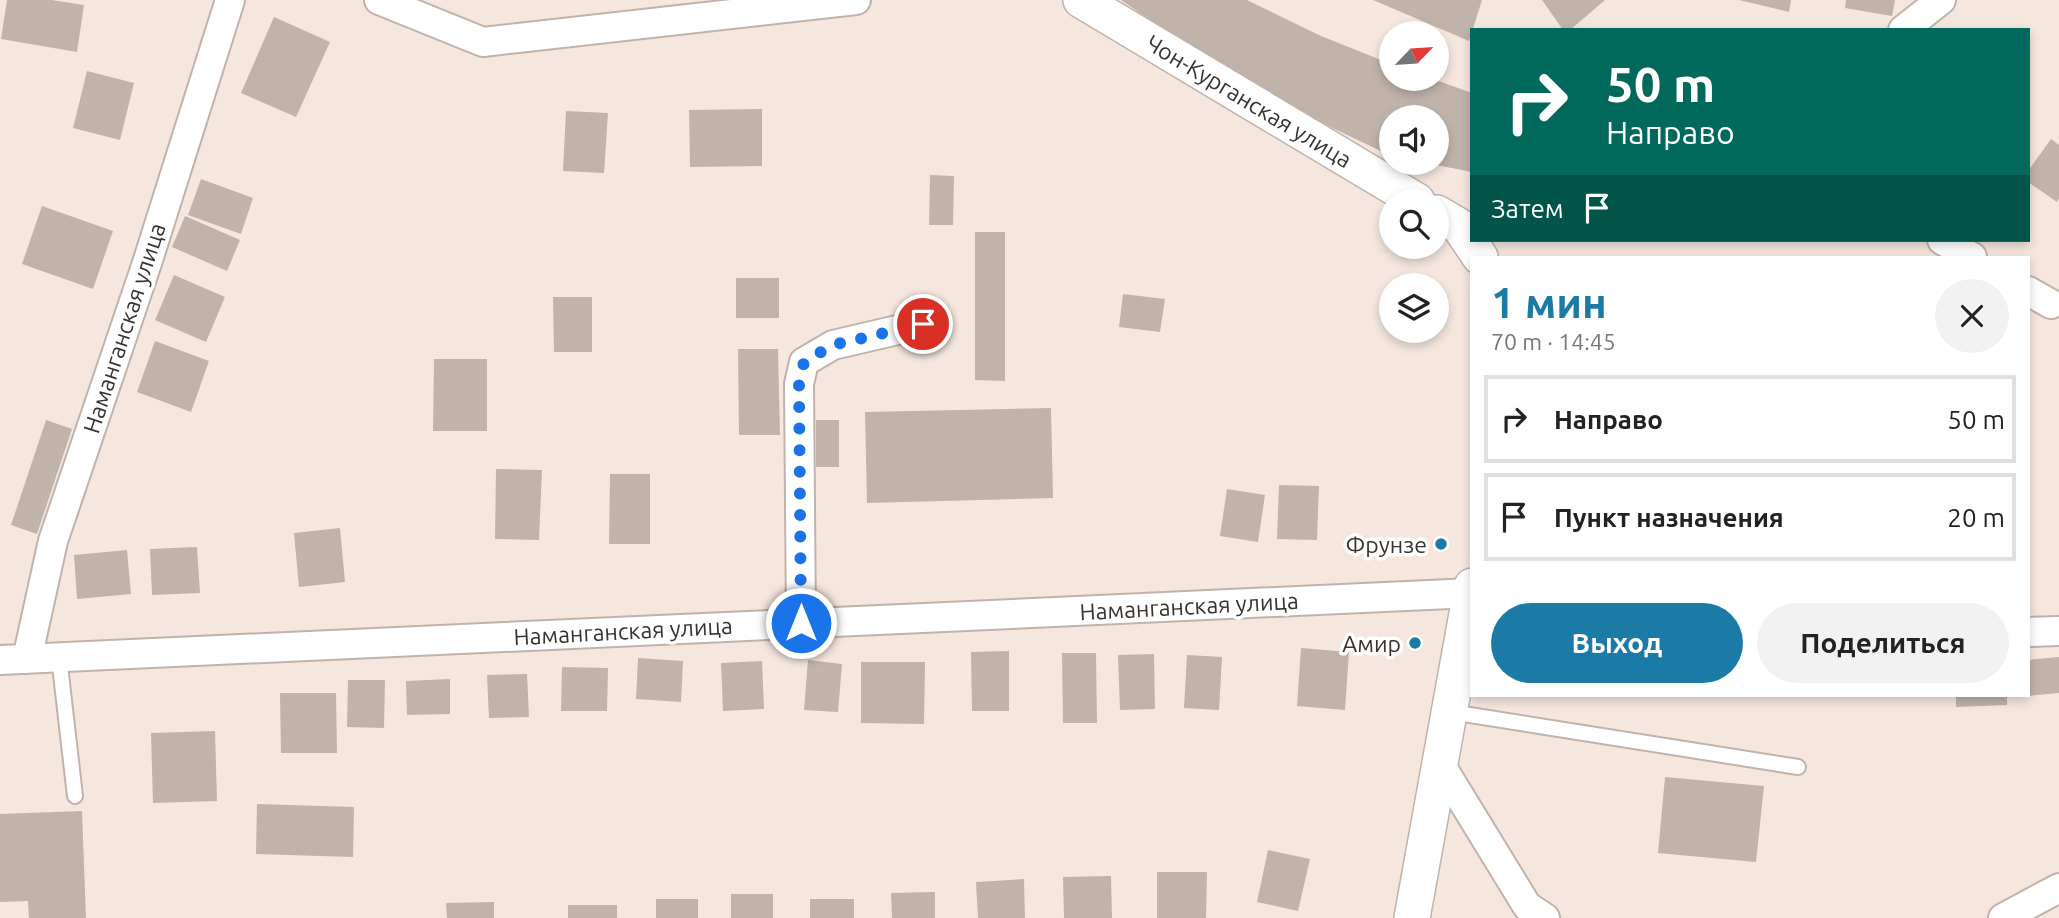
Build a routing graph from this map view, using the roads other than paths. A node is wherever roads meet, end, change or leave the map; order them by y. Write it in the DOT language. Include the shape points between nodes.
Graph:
graph roads {
  1 [pos="230,0"];
  2 [pos="379,0"];
  3 [pos="856,0"];
  4 [pos="1081,0"];
  5 [pos="1941,0"];
  6 [pos="437,11"];
  7 [pos="1906,28"];
  8 [pos="1397,189"];
  9 [pos="1456,221"];
  10 [pos="1470,242"];
  11 [pos="1946,242"];
  12 [pos="1970,256"];
  13 [pos="923,324"];
  14 [pos="1470,591"];
  15 [pos="1470,596"];
  16 [pos="801,623"];
  17 [pos="2059,631"];
  18 [pos="2030,632"];
  19 [pos="59,657"];
  20 [pos="13,659"];
  21 [pos="1449,712"];
  22 [pos="1440,764"];
  23 [pos="1798,767"];
  24 [pos="75,796"];
  25 [pos="2059,888"];
  26 [pos="1412,918"];
  27 [pos="1545,918"];
  28 [pos="2003,918"];
  1 -- 20 [label="street, Наманганская улица"];
  2 -- 6 [label="street"];
  3 -- 6 [label="street" via="483,42"];
  4 -- 8 [label="street, Чон-Курганская улица"];
  5 -- 7 [label="street"];
  9 -- 10 [label="street"];
  11 -- 12 [label="street"];
  13 -- 16 [label="street" via="833,345 804,362 799,384"];
  14 -- 16 [label="street, Наманганская улица"];
  15 -- 21 [label="street"];
  16 -- 19 [label="street, Наманганская улица"];
  17 -- 18 [label="street"];
  19 -- 20 [label="street, Наманганская улица"];
  19 -- 24 [label="lane"];
  21 -- 22 [label="street"];
  21 -- 23 [label="lane"];
  22 -- 26 [label="street"];
  22 -- 27 [label="street" via="1527,906"];
  25 -- 28 [label="street"];
}
